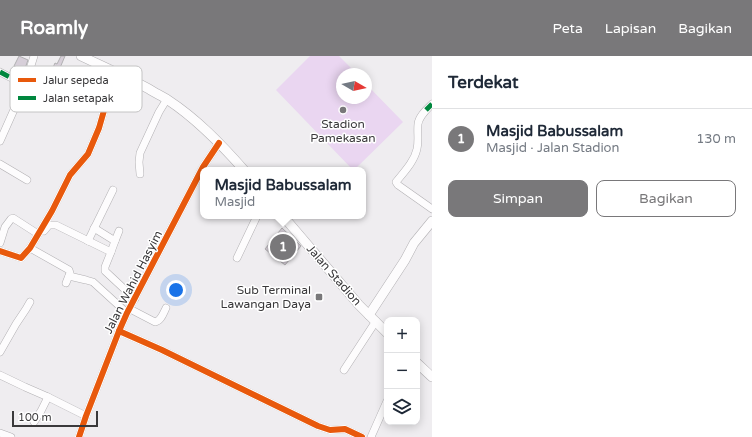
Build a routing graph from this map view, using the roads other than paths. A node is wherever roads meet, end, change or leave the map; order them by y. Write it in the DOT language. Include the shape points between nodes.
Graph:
graph roads {
  1 [pos="34,56"];
  2 [pos="81,56"];
  3 [pos="31,66"];
  4 [pos="102,66"];
  5 [pos="0,72"];
  6 [pos="10,77"];
  7 [pos="142,85"];
  8 [pos="167,99"];
  9 [pos="432,104"];
  10 [pos="11,112"];
  11 [pos="104,112"];
  12 [pos="3,127"];
  13 [pos="0,142"];
  14 [pos="219,143"];
  15 [pos="0,164"];
  16 [pos="203,167"];
  17 [pos="241,167"];
  18 [pos="200,173"];
  19 [pos="140,174"];
  20 [pos="27,180"];
  21 [pos="113,190"];
  22 [pos="432,209"];
  23 [pos="256,219"];
  24 [pos="286,219"];
  25 [pos="432,221"];
  26 [pos="94,228"];
  27 [pos="119,231"];
  28 [pos="38,234"];
  29 [pos="88,241"];
  30 [pos="114,241"];
  31 [pos="0,244"];
  32 [pos="33,247"];
  33 [pos="0,251"];
  34 [pos="111,252"];
  35 [pos="237,258"];
  36 [pos="70,276"];
  37 [pos="66,283"];
  38 [pos="135,299"];
  39 [pos="30,302"];
  40 [pos="166,308"];
  41 [pos="128,311"];
  42 [pos="372,318"];
  43 [pos="384,330"];
  44 [pos="119,331"];
  45 [pos="0,352"];
  46 [pos="420,366"];
  47 [pos="344,370"];
  48 [pos="0,375"];
  49 [pos="432,377"];
  50 [pos="48,397"];
  51 [pos="384,408"];
  52 [pos="86,416"];
  53 [pos="34,422"];
  54 [pos="2,435"];
  55 [pos="11,437"];
  56 [pos="80,437"];
  57 [pos="362,437"];
  58 [pos="371,437"];
  1 -- 3 [label="street"];
  2 -- 4 [label="main road"];
  5 -- 6 [label="street"];
  7 -- 8 [label="main road"];
  8 -- 14 [label="main road"];
  8 -- 19 [label="street" via="140,153"];
  9 -- 22 [label="street" via="418,123 417,150 410,166 396,182"];
  10 -- 12 [label="street"];
  11 -- 28 [label="street" via="90,151 70,174"];
  12 -- 13 [label="street"];
  14 -- 16 [label="street, Jalan Wahid Hasyim"];
  14 -- 17 [label="main road"];
  15 -- 20 [label="street"];
  18 -- 38 [label="street, Jalan Wahid Hasyim"];
  21 -- 26 [label="street"];
  23 -- 35 [label="street"];
  24 -- 42 [label="main road, Jalan Stadion"];
  25 -- 42 [label="main road" via="414,243"];
  26 -- 29 [label="street"];
  26 -- 30 [label="street"];
  27 -- 30 [label="street"];
  28 -- 31 [label="street" via="13,218 5,227"];
  28 -- 32 [label="street"];
  29 -- 32 [label="street" via="52,224"];
  29 -- 34 [label="street"];
  30 -- 34 [label="street"];
  32 -- 33 [label="street" via="20,258"];
  32 -- 36 [label="street" via="69,270"];
  34 -- 38 [label="street" via="105,271"];
  36 -- 37 [label="street"];
  36 -- 41 [label="street" via="93,282"];
  38 -- 41 [label="street, Jalan Wahid Hasyim"];
  39 -- 45 [label="street"];
  40 -- 41 [label="street" via="160,319 155,322"];
  41 -- 44 [label="street, Jalan Wahid Hasyim"];
  42 -- 43 [label="main road, Jalan Stadion"];
  42 -- 47 [label="street"];
  44 -- 52 [label="street, Jalan Wahid Hasyim"];
  44 -- 57 [label="street" via="318,426 330,430 345,429"];
  46 -- 49 [label="main road"];
  48 -- 50 [label="street"];
  50 -- 52 [label="street"];
  50 -- 53 [label="street"];
  51 -- 58 [label="street"];
  52 -- 56 [label="street, Jalan Wahid Hasyim"];
  54 -- 55 [label="street"];
}
